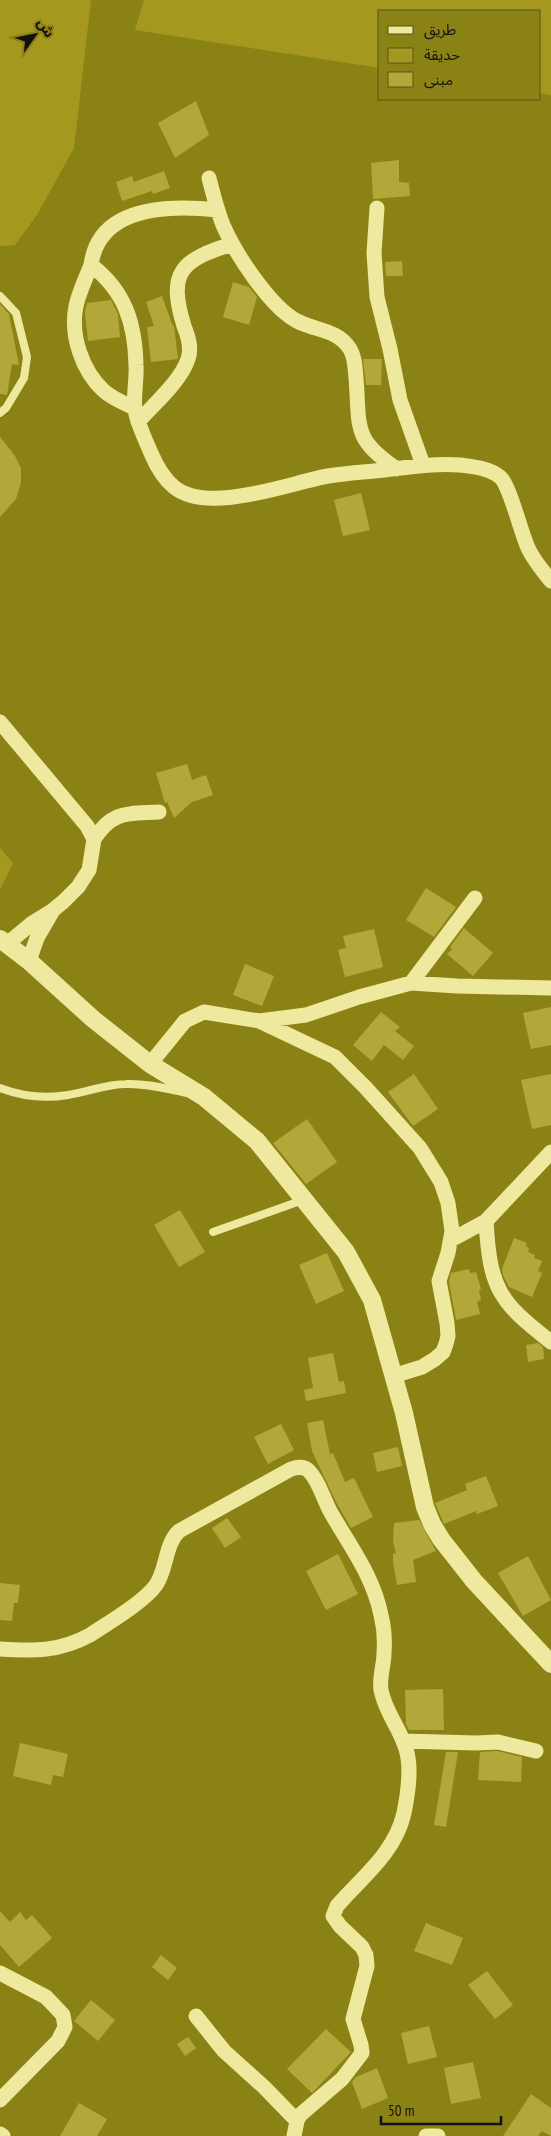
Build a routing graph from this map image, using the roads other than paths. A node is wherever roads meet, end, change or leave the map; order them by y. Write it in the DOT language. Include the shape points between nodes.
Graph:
graph roads {
  1 [pos="209,178"];
  2 [pos="377,208"];
  3 [pos="218,210"];
  4 [pos="232,244"];
  5 [pos="91,265"];
  6 [pos="0,296"];
  7 [pos="0,412"];
  8 [pos="136,415"];
  9 [pos="423,465"];
  10 [pos="398,469"];
  11 [pos="551,581"];
  12 [pos="0,722"];
  13 [pos="159,812"];
  14 [pos="94,839"];
  15 [pos="475,898"];
  16 [pos="52,911"];
  17 [pos="4,942"];
  18 [pos="29,961"];
  19 [pos="411,983"];
  20 [pos="551,988"];
  21 [pos="259,1021"];
  22 [pos="150,1064"];
  23 [pos="0,1088"];
  24 [pos="204,1097"];
  25 [pos="551,1152"];
  26 [pos="305,1199"];
  27 [pos="486,1221"];
  28 [pos="213,1232"];
  29 [pos="451,1240"];
  30 [pos="551,1342"];
  31 [pos="393,1376"];
  32 [pos="0,1649"];
  33 [pos="551,1664"];
  34 [pos="403,1741"];
  35 [pos="536,1751"];
  36 [pos="0,1973"];
  37 [pos="196,2016"];
  38 [pos="0,2100"];
  39 [pos="295,2128"];
  40 [pos="0,2134"];
  41 [pos="3,2136"];
  42 [pos="426,2136"];
  43 [pos="438,2136"];
  1 -- 3 [label="street"];
  2 -- 9 [label="street" via="374,253 377,297 400,400"];
  3 -- 4 [label="street"];
  3 -- 5 [label="street" via="163,209 125,219 108,228 97,242"];
  4 -- 8 [label="street" via="198,256 181,273 179,304 189,340 188,360 178,377"];
  4 -- 10 [label="street" via="281,310 297,321 342,339 355,362 360,428 365,442"];
  5 -- 8 [label="street" via="115,289 130,318 136,365"];
  5 -- 8 [label="street" via="76,304 74,321 81,357 92,378 105,392"];
  6 -- 7 [label="lane" via="16,313 27,357 24,378 6,408"];
  8 -- 10 [label="street" via="164,477 174,488 199,497 243,495 329,476"];
  9 -- 10 [label="street"];
  9 -- 11 [label="street" via="472,466 502,478 529,550"];
  12 -- 14 [label="street" via="87,826"];
  13 -- 14 [label="street" via="111,819"];
  14 -- 16 [label="street" via="89,870 78,887"];
  15 -- 19 [label="street"];
  16 -- 17 [label="street"];
  16 -- 18 [label="street"];
  17 -- 18 [label="street"];
  18 -- 22 [label="street" via="93,1019"];
  19 -- 20 [label="street"];
  19 -- 21 [label="street" via="306,1015"];
  21 -- 22 [label="street" via="210,1012 195,1014"];
  21 -- 29 [label="street" via="335,1057 420,1148 441,1182 448,1203"];
  22 -- 24 [label="street"];
  23 -- 24 [label="lane" via="40,1097 68,1096 99,1087 126,1084"];
  24 -- 26 [label="street" via="257,1141"];
  25 -- 27 [label="street"];
  26 -- 28 [label="lane"];
  26 -- 31 [label="street" via="362,1278 372,1300"];
  27 -- 29 [label="street"];
  27 -- 30 [label="street" via="488,1256 497,1288 517,1315"];
  29 -- 31 [label="street" via="438,1281 448,1336 446,1344 442,1352 422,1367"];
  31 -- 33 [label="street" via="432,1524 474,1581"];
  32 -- 34 [label="street" via="49,1650 90,1635 152,1590 179,1531 281,1474 302,1467 310,1473 355,1550 378,1600 384,1632 381,1689 387,1710"];
  34 -- 35 [label="street" via="498,1742"];
  34 -- 39 [label="street" via="409,1771 404,1814 399,1828 379,1863 337,1906 334,1916 366,1954 367,1966 352,2019 362,2053 342,2079 307,2108"];
  36 -- 38 [label="street" via="46,1997 63,2015 65,2027 58,2041"];
  37 -- 39 [label="street" via="224,2051 264,2086"];
  40 -- 41 [label="street"];
  42 -- 43 [label="street"];
}
